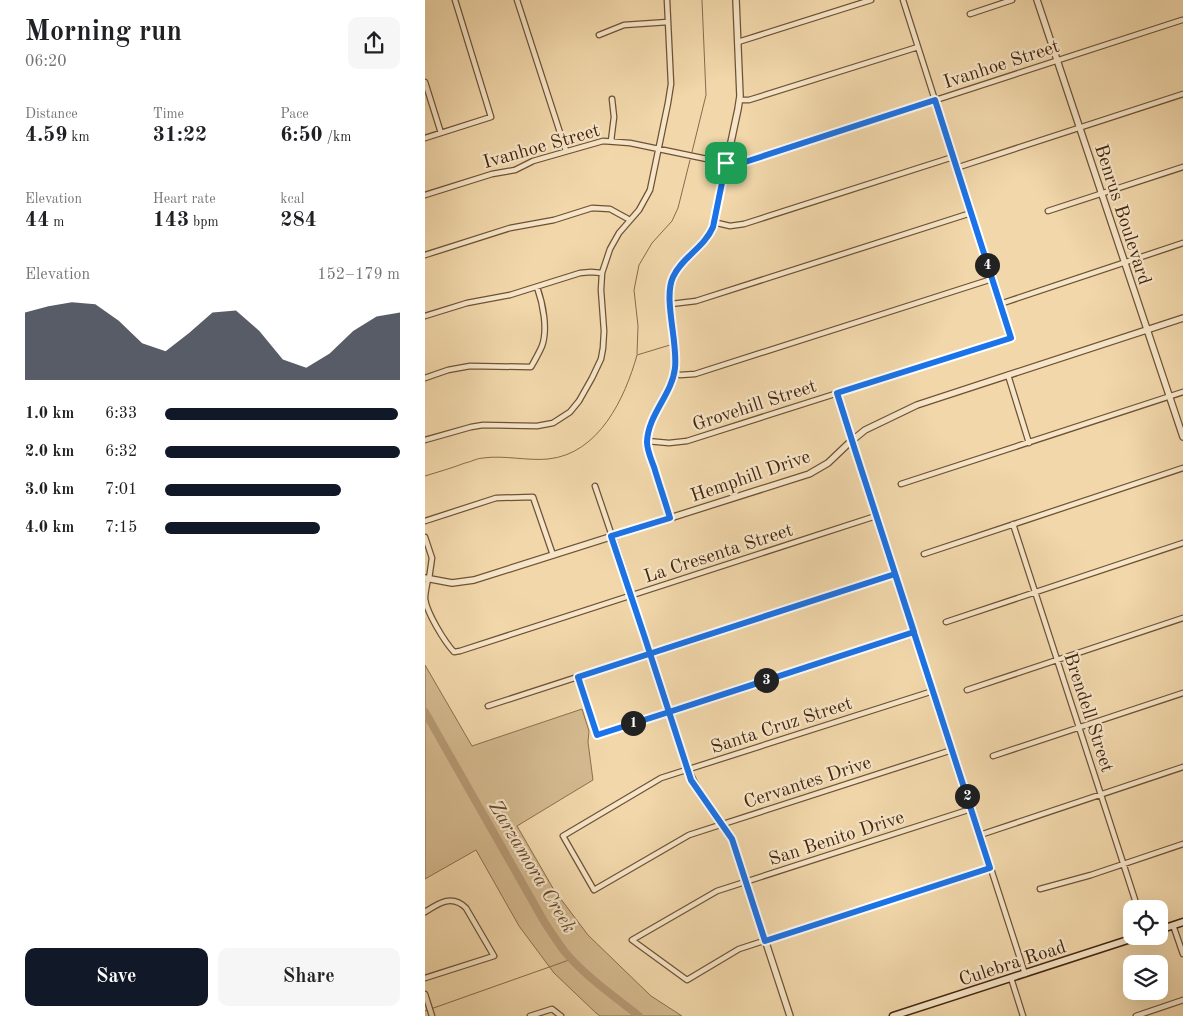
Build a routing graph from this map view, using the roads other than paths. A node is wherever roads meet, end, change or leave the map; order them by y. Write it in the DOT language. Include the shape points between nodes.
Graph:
graph roads {
  1 [pos="455,0"];
  2 [pos="517,0"];
  3 [pos="667,0"];
  4 [pos="736,0"];
  5 [pos="871,0"];
  6 [pos="903,0"];
  7 [pos="1012,0"];
  8 [pos="1037,0"];
  9 [pos="970,14"];
  10 [pos="1182,20"];
  11 [pos="668,22"];
  12 [pos="599,35"];
  13 [pos="738,42"];
  14 [pos="918,46"];
  15 [pos="1057,60"];
  16 [pos="425,82"];
  17 [pos="1183,94"];
  18 [pos="612,99"];
  19 [pos="740,100"];
  20 [pos="935,100"];
  21 [pos="1079,128"];
  22 [pos="441,133"];
  23 [pos="425,138"];
  24 [pos="611,141"];
  25 [pos="658,148"];
  26 [pos="566,151"];
  27 [pos="953,157"];
  28 [pos="726,163"];
  29 [pos="1183,167"];
  30 [pos="957,168"];
  31 [pos="1101,194"];
  32 [pos="425,195"];
  33 [pos="1048,211"];
  34 [pos="971,213"];
  35 [pos="630,220"];
  36 [pos="713,222"];
  37 [pos="1183,243"];
  38 [pos="425,255"];
  39 [pos="1124,263"];
  40 [pos="602,273"];
  41 [pos="992,278"];
  42 [pos="537,287"];
  43 [pos="671,304"];
  44 [pos="1000,304"];
  45 [pos="425,316"];
  46 [pos="1183,318"];
  47 [pos="1147,330"];
  48 [pos="675,373"];
  49 [pos="1008,375"];
  50 [pos="425,378"];
  51 [pos="1183,392"];
  52 [pos="837,393"];
  53 [pos="1170,396"];
  54 [pos="1183,437"];
  55 [pos="425,440"];
  56 [pos="851,440"];
  57 [pos="647,441"];
  58 [pos="1029,442"];
  59 [pos="1183,468"];
  60 [pos="901,484"];
  61 [pos="595,486"];
  62 [pos="877,516"];
  63 [pos="670,518"];
  64 [pos="425,521"];
  65 [pos="1013,524"];
  66 [pos="611,536"];
  67 [pos="425,537"];
  68 [pos="1183,543"];
  69 [pos="924,554"];
  70 [pos="553,555"];
  71 [pos="895,574"];
  72 [pos="427,579"];
  73 [pos="1035,593"];
  74 [pos="631,596"];
  75 [pos="1183,618"];
  76 [pos="946,622"];
  77 [pos="914,632"];
  78 [pos="650,654"];
  79 [pos="1057,660"];
  80 [pos="578,677"];
  81 [pos="967,690"];
  82 [pos="933,691"];
  83 [pos="1183,693"];
  84 [pos="488,706"];
  85 [pos="669,712"];
  86 [pos="1079,727"];
  87 [pos="952,750"];
  88 [pos="993,756"];
  89 [pos="1183,767"];
  90 [pos="688,770"];
  91 [pos="1101,795"];
  92 [pos="971,809"];
  93 [pos="723,824"];
  94 [pos="980,835"];
  95 [pos="1183,844"];
  96 [pos="1123,864"];
  97 [pos="990,868"];
  98 [pos="747,881"];
  99 [pos="595,890"];
  100 [pos="1040,890"];
  101 [pos="1134,900"];
  102 [pos="425,912"];
  103 [pos="1183,922"];
  104 [pos="1173,926"];
  105 [pos="1168,927"];
  106 [pos="765,941"];
  107 [pos="1123,942"];
  108 [pos="1183,954"];
  109 [pos="1025,974"];
  110 [pos="425,978"];
  111 [pos="1011,978"];
  112 [pos="425,994"];
  113 [pos="1183,1000"];
  114 [pos="431,1011"];
  115 [pos="530,1016"];
  116 [pos="561,1016"];
  117 [pos="790,1016"];
  118 [pos="893,1016"];
  119 [pos="1023,1016"];
  120 [pos="1136,1016"];
  1 -- 22 [label="street" via="491,117"];
  2 -- 26 [label="street"];
  3 -- 11 [label="street"];
  4 -- 13 [label="street"];
  5 -- 13 [label="street"];
  6 -- 14 [label="street"];
  7 -- 9 [label="street"];
  8 -- 15 [label="street, Benrus Boulevard"];
  10 -- 15 [label="street, Ivanhoe Street"];
  11 -- 12 [label="street" via="624,25"];
  11 -- 25 [label="street" via="671,84"];
  13 -- 19 [label="street"];
  14 -- 19 [label="street" via="749,100"];
  14 -- 20 [label="street"];
  15 -- 20 [label="street, Ivanhoe Street"];
  15 -- 21 [label="street, Benrus Boulevard"];
  16 -- 22 [label="street"];
  17 -- 21 [label="street"];
  18 -- 24 [label="street"];
  19 -- 28 [label="street"];
  20 -- 27 [label="street"];
  20 -- 28 [label="street, Ivanhoe Street" via="745,162"];
  21 -- 30 [label="street"];
  21 -- 31 [label="street, Benrus Boulevard"];
  22 -- 23 [label="street"];
  24 -- 25 [label="street, Ivanhoe Street"];
  24 -- 26 [label="street, Ivanhoe Street" via="594,142"];
  25 -- 28 [label="street, Ivanhoe Street"];
  25 -- 35 [label="street" via="650,190"];
  26 -- 32 [label="street, Ivanhoe Street" via="515,170"];
  27 -- 30 [label="street"];
  27 -- 36 [label="street" via="744,224 730,226"];
  28 -- 36 [label="street"];
  29 -- 31 [label="street"];
  30 -- 34 [label="street"];
  31 -- 33 [label="street"];
  31 -- 39 [label="street, Benrus Boulevard"];
  34 -- 41 [label="street"];
  34 -- 43 [label="street" via="696,301"];
  35 -- 38 [label="street" via="611,209 593,208 554,220 510,228"];
  35 -- 40 [label="street" via="610,248"];
  36 -- 43 [label="street" via="705,241 672,278"];
  37 -- 39 [label="street"];
  39 -- 44 [label="street"];
  39 -- 47 [label="street, Benrus Boulevard"];
  40 -- 42 [label="street" via="580,273"];
  40 -- 55 [label="street" via="604,331 601,359 570,412 547,425 477,426"];
  41 -- 44 [label="street"];
  41 -- 48 [label="street" via="695,374"];
  42 -- 45 [label="street"];
  42 -- 50 [label="street" via="545,336 531,367 470,366"];
  43 -- 48 [label="street"];
  44 -- 52 [label="street, Grovehill Street" via="1011,338"];
  46 -- 47 [label="street, Hemphill Drive"];
  47 -- 49 [label="street, Hemphill Drive"];
  47 -- 53 [label="street, Benrus Boulevard"];
  48 -- 57 [label="street" via="652,422"];
  49 -- 56 [label="street, Hemphill Drive" via="917,405 871,426"];
  49 -- 58 [label="street"];
  51 -- 53 [label="street"];
  52 -- 56 [label="street"];
  52 -- 57 [label="street, Grovehill Street" via="687,441"];
  53 -- 54 [label="street, Benrus Boulevard"];
  53 -- 58 [label="street"];
  56 -- 62 [label="street"];
  56 -- 63 [label="street, Hemphill Drive" via="828,463 809,474"];
  57 -- 63 [label="street"];
  58 -- 60 [label="street"];
  59 -- 65 [label="street"];
  61 -- 66 [label="street"];
  62 -- 71 [label="street"];
  62 -- 74 [label="street, La Cresenta Street"];
  63 -- 66 [label="street, Hemphill Drive"];
  64 -- 70 [label="street" via="496,498 533,497"];
  65 -- 69 [label="street"];
  65 -- 73 [label="street, Brendell Street"];
  66 -- 70 [label="street, Hemphill Drive"];
  66 -- 74 [label="street"];
  67 -- 72 [label="street" via="431,558"];
  68 -- 73 [label="street"];
  70 -- 72 [label="street, Hemphill Drive" via="467,582"];
  71 -- 77 [label="street"];
  71 -- 78 [label="street"];
  72 -- 74 [label="street, La Cresenta Street" via="427,607 454,652"];
  73 -- 76 [label="street"];
  73 -- 79 [label="street, Brendell Street"];
  74 -- 78 [label="street"];
  75 -- 79 [label="street"];
  77 -- 82 [label="street"];
  77 -- 85 [label="street"];
  78 -- 80 [label="street"];
  78 -- 85 [label="street"];
  79 -- 81 [label="street"];
  79 -- 86 [label="street, Brendell Street"];
  80 -- 84 [label="street"];
  80 -- 85 [label="street" via="597,735"];
  82 -- 87 [label="street"];
  82 -- 90 [label="street, Santa Cruz Street"];
  83 -- 86 [label="street"];
  85 -- 90 [label="street"];
  86 -- 88 [label="street"];
  86 -- 91 [label="street, Brendell Street"];
  87 -- 92 [label="street"];
  87 -- 93 [label="street, Cervantes Drive"];
  89 -- 91 [label="street"];
  90 -- 93 [label="street" via="700,794"];
  90 -- 99 [label="street, Santa Cruz Street" via="656,781 563,836"];
  91 -- 94 [label="street"];
  91 -- 96 [label="street, Brendell Street"];
  92 -- 94 [label="street"];
  92 -- 98 [label="street, San Benito Drive"];
  93 -- 98 [label="street"];
  93 -- 99 [label="street, Cervantes Drive" via="681,838"];
  94 -- 97 [label="street"];
  95 -- 96 [label="street"];
  96 -- 100 [label="street"];
  96 -- 101 [label="street, Brendell Street"];
  97 -- 106 [label="street"];
  97 -- 109 [label="street"];
  98 -- 106 [label="street"];
  98 -- 106 [label="street, San Benito Drive" via="709,894 632,940 687,980 739,949"];
  102 -- 110 [label="street" via="445,901 461,903 494,956"];
  103 -- 104 [label="main road"];
  104 -- 105 [label="main road"];
  104 -- 108 [label="street"];
  106 -- 117 [label="street"];
  107 -- 109 [label="main road, Culebra Road"];
  109 -- 111 [label="main road, Culebra Road"];
  111 -- 118 [label="main road, Culebra Road"];
  111 -- 119 [label="street"];
  112 -- 114 [label="street"];
  113 -- 120 [label="street"];
  115 -- 116 [label="street" via="552,1009"];
}
